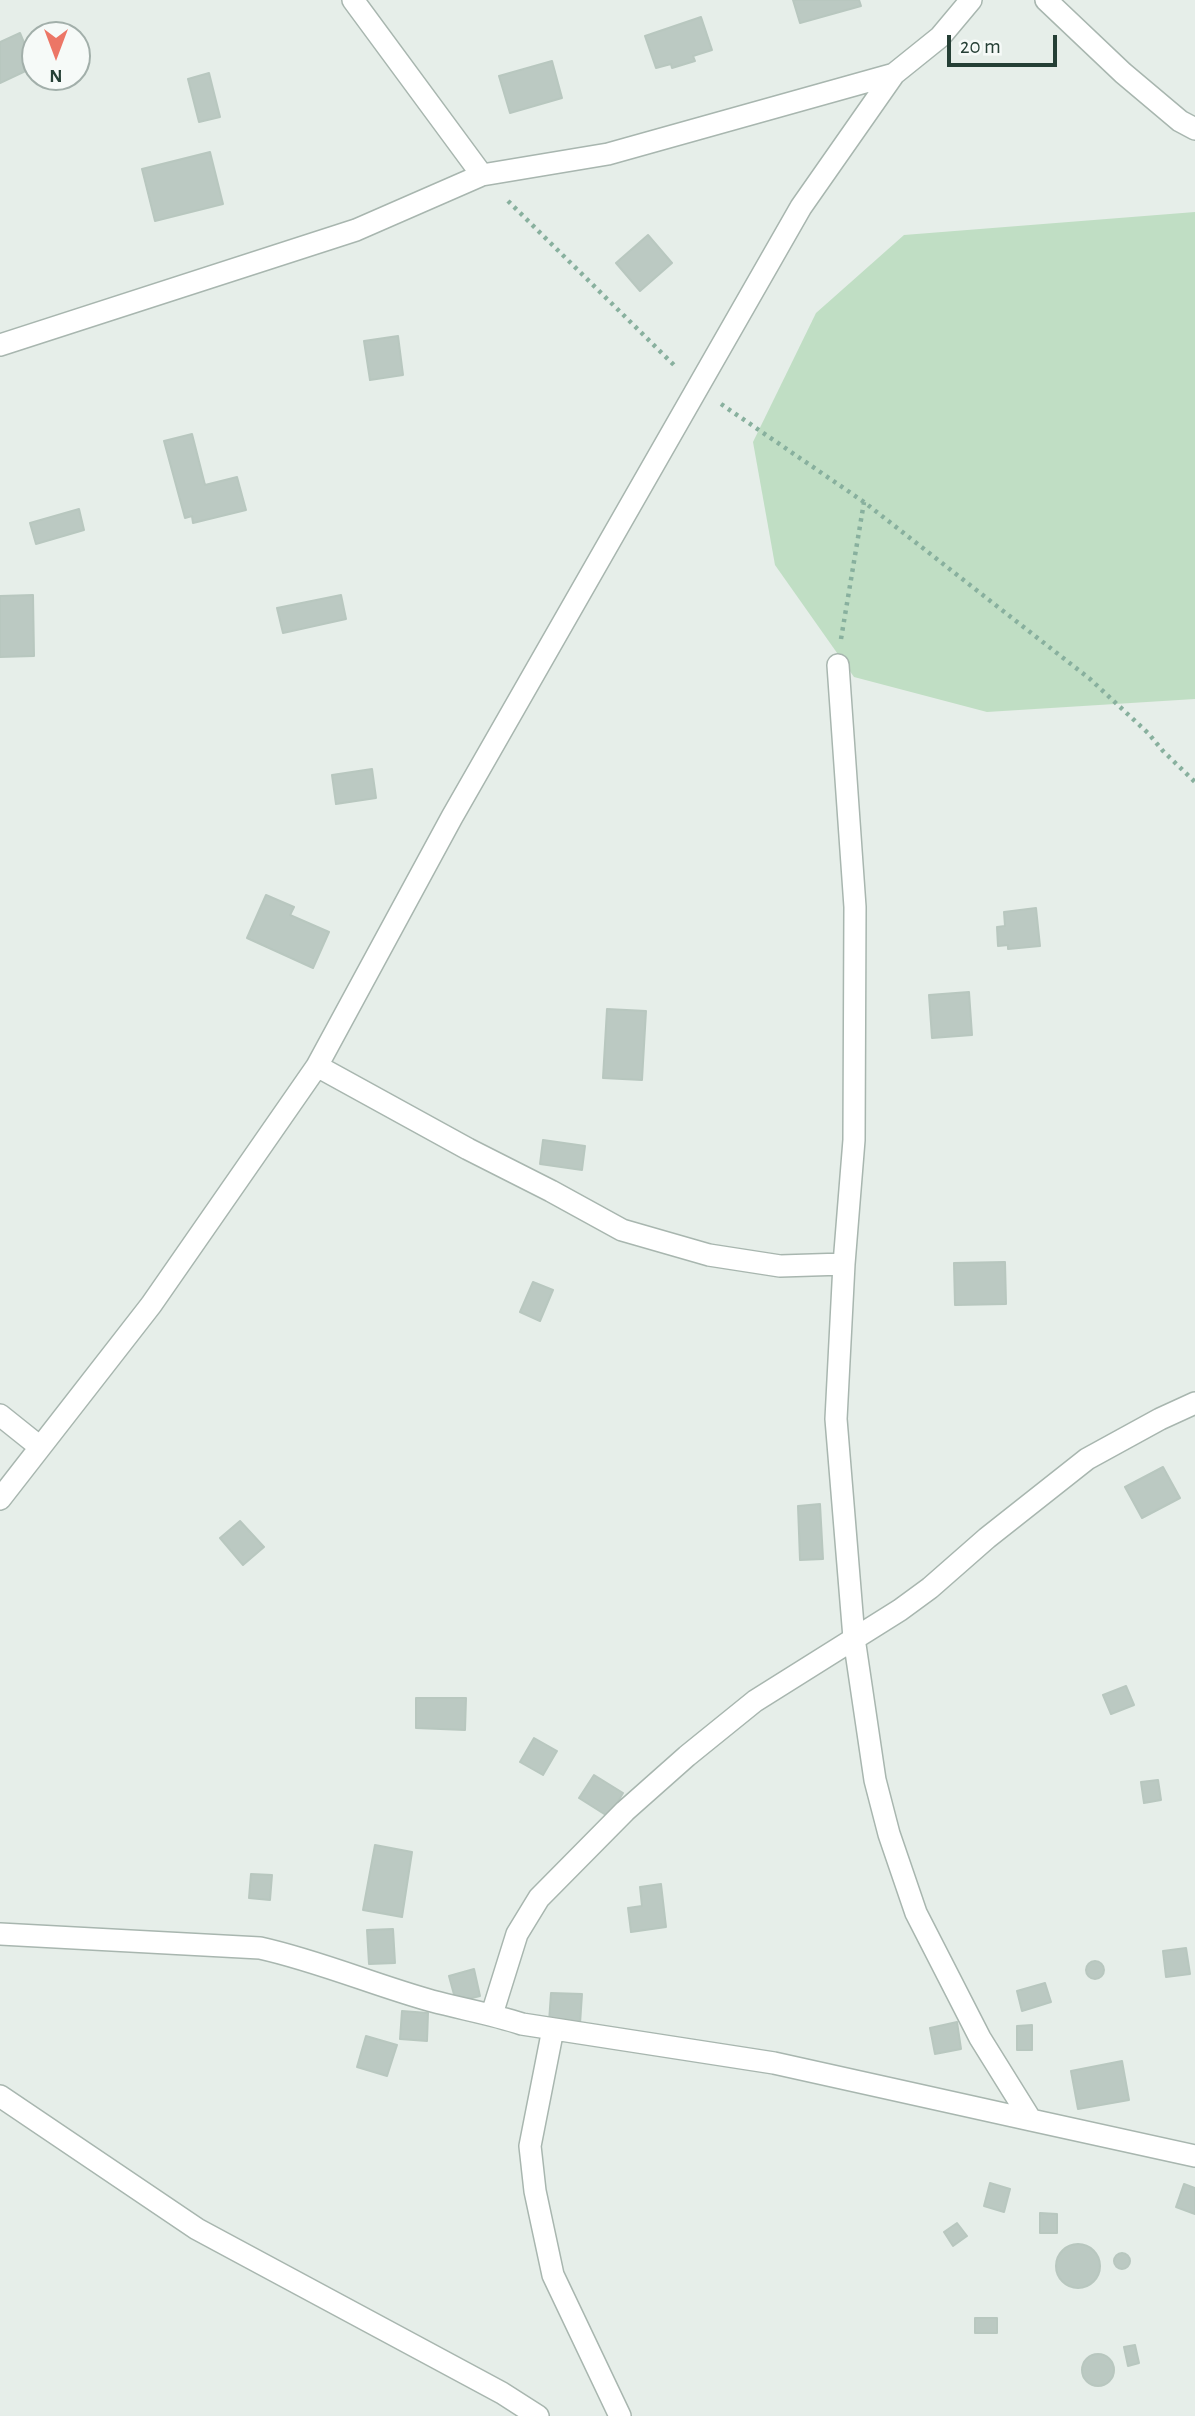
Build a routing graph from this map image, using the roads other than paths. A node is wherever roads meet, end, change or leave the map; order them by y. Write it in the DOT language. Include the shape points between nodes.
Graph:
graph roads {
  1 [pos="353,0"];
  2 [pos="971,0"];
  3 [pos="1046,0"];
  4 [pos="894,74"];
  5 [pos="1195,129"];
  6 [pos="482,175"];
  7 [pos="0,345"];
  8 [pos="838,665"];
  9 [pos="317,1066"];
  10 [pos="844,1264"];
  11 [pos="1195,1403"];
  12 [pos="0,1415"];
  13 [pos="40,1447"];
  14 [pos="0,1499"];
  15 [pos="854,1638"];
  16 [pos="0,1934"];
  17 [pos="492,2014"];
  18 [pos="553,2029"];
  19 [pos="0,2096"];
  20 [pos="1031,2120"];
  21 [pos="1195,2156"];
  22 [pos="538,2416"];
  23 [pos="620,2416"];
  1 -- 6 [label="street"];
  2 -- 4 [label="street" via="940,37"];
  3 -- 5 [label="street" via="1122,73"];
  4 -- 6 [label="street" via="608,154"];
  4 -- 9 [label="street" via="801,207 452,817"];
  6 -- 7 [label="street" via="356,230"];
  8 -- 10 [label="street" via="855,907 854,1140"];
  9 -- 10 [label="street" via="622,1230 709,1255 780,1266"];
  9 -- 13 [label="street" via="152,1305"];
  10 -- 15 [label="street" via="836,1419"];
  11 -- 15 [label="street" via="1087,1459 930,1588"];
  12 -- 13 [label="street"];
  13 -- 14 [label="street"];
  15 -- 17 [label="street" via="755,1701 687,1756 539,1898 517,1934"];
  15 -- 20 [label="street" via="875,1780 916,1913 979,2038"];
  16 -- 17 [label="street" via="260,1948"];
  17 -- 18 [label="street"];
  18 -- 20 [label="street" via="774,2063"];
  18 -- 23 [label="street" via="530,2146 535,2191 554,2275"];
  19 -- 22 [label="street" via="197,2229"];
  20 -- 21 [label="street"];
}
